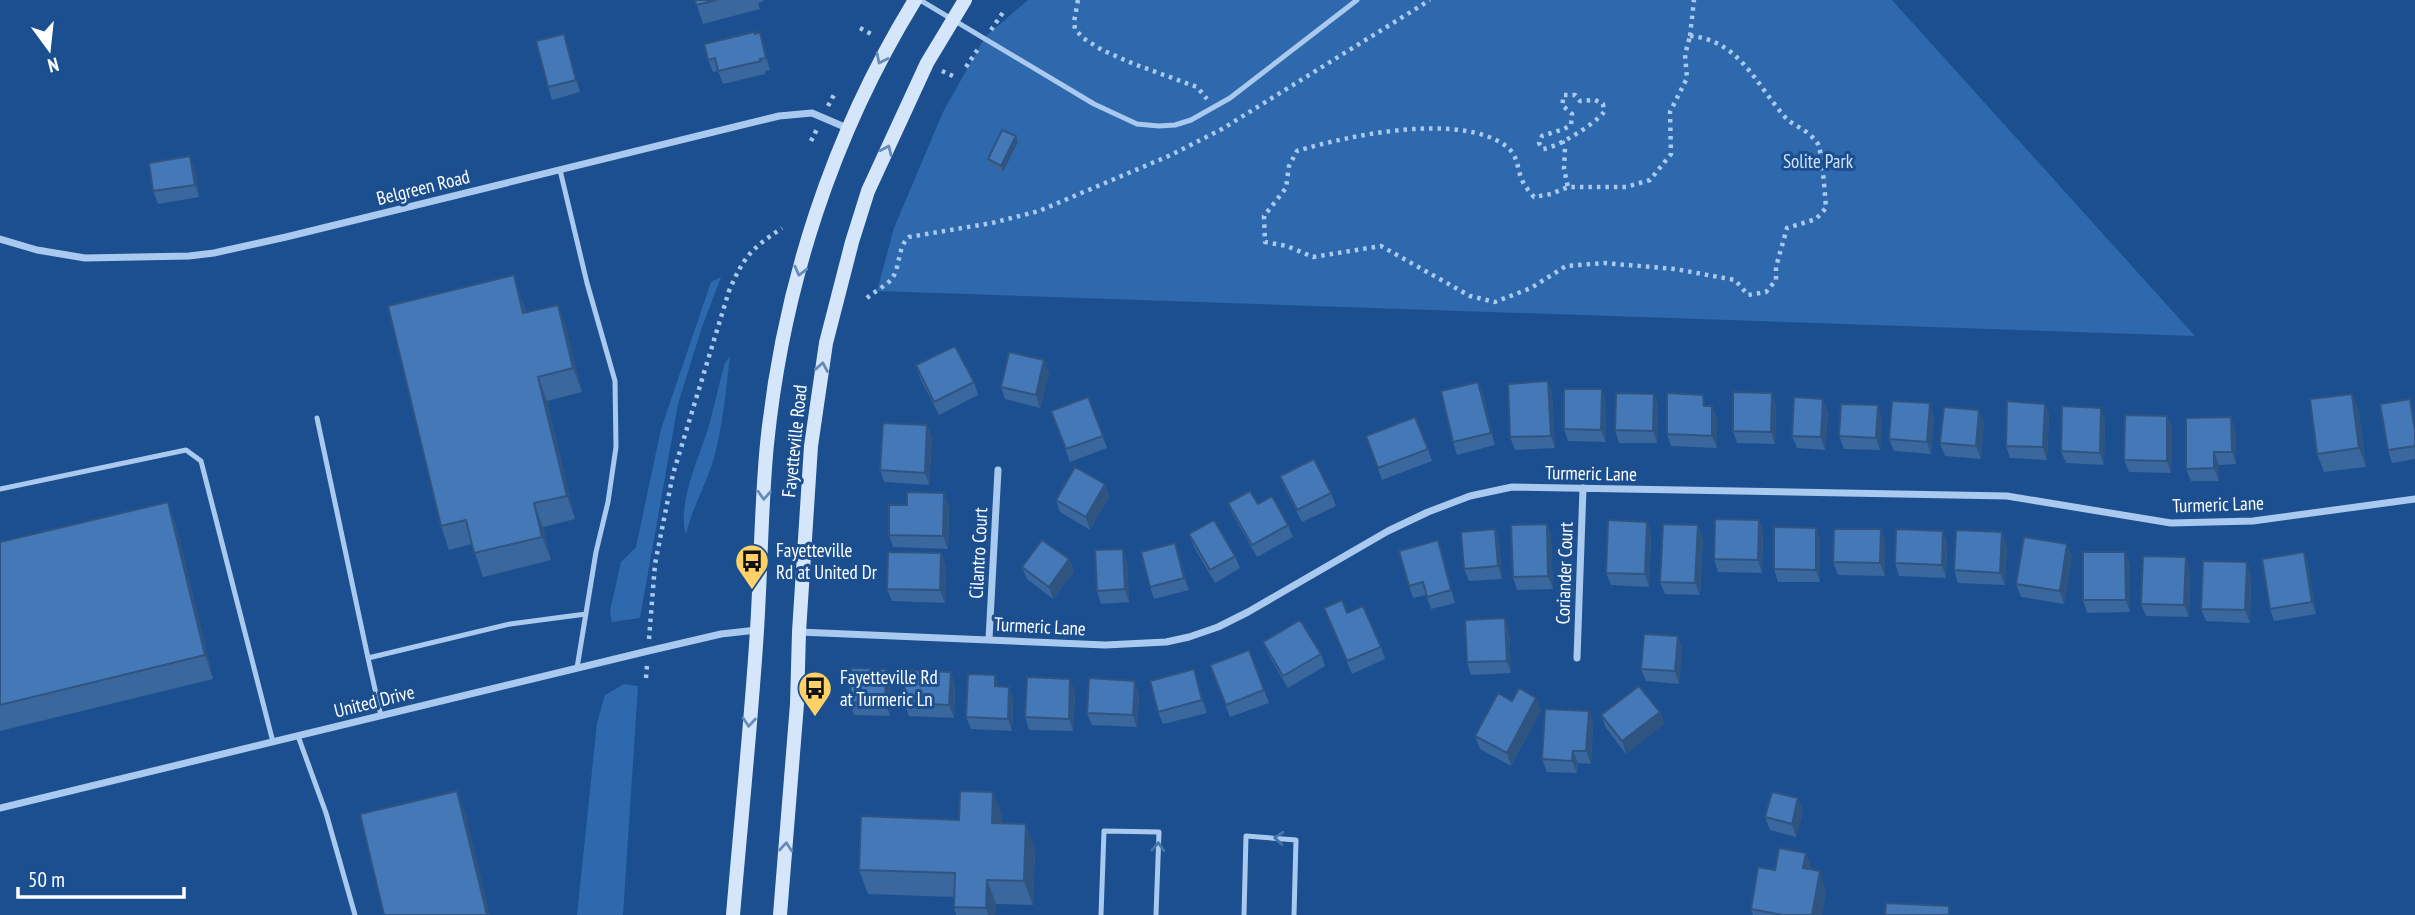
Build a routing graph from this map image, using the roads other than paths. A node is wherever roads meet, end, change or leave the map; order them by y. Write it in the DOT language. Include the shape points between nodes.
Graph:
graph roads {
  1 [pos="915,0"];
  2 [pos="920,0"];
  3 [pos="965,0"];
  4 [pos="1357,0"];
  5 [pos="952,18"];
  6 [pos="847,128"];
  7 [pos="560,170"];
  8 [pos="0,239"];
  9 [pos="317,418"];
  10 [pos="998,470"];
  11 [pos="1583,488"];
  12 [pos="0,489"];
  13 [pos="2415,499"];
  14 [pos="586,614"];
  15 [pos="757,630"];
  16 [pos="799,632"];
  17 [pos="989,639"];
  18 [pos="368,658"];
  19 [pos="1577,658"];
  20 [pos="577,668"];
  21 [pos="381,716"];
  22 [pos="298,736"];
  23 [pos="273,742"];
  24 [pos="0,808"];
  25 [pos="355,915"];
  26 [pos="733,915"];
  27 [pos="780,915"];
  28 [pos="1101,915"];
  29 [pos="1156,915"];
  30 [pos="1244,915"];
  31 [pos="1294,915"];
  1 -- 6 [label="main road, Fayetteville Road, one-way"];
  2 -- 5 [label="lane"];
  3 -- 5 [label="main road, Fayetteville Road"];
  4 -- 5 [label="lane" via="1212,108 1191,120 1159,126 1137,124 1094,104"];
  16 -- 5 [label="main road, Fayetteville Road, one-way" via="811,446 826,343 868,191"];
  6 -- 7 [label="street, Belgreen Road" via="812,113 794,113"];
  6 -- 15 [label="main road, Fayetteville Road, one-way" via="814,215 783,337 767,445"];
  7 -- 8 [label="street, Belgreen Road" via="189,256 85,258"];
  7 -- 14 [label="lane" via="615,381 616,447"];
  9 -- 18 [label="lane"];
  10 -- 17 [label="street, Cilantro Court"];
  11 -- 13 [label="street, Turmeric Lane" via="2007,496 2171,523 2253,520"];
  11 -- 17 [label="street, Turmeric Lane" via="1512,487 1470,496 1388,531 1248,612 1189,637 1138,645"];
  11 -- 19 [label="street, Coriander Court"];
  12 -- 23 [label="lane" via="186,450 201,461"];
  14 -- 18 [label="lane" via="510,624"];
  14 -- 20 [label="lane"];
  15 -- 20 [label="street, United Drive" via="721,634"];
  15 -- 26 [label="main road, Fayetteville Road, one-way"];
  16 -- 17 [label="street, Turmeric Lane"];
  27 -- 16 [label="main road, Fayetteville Road, one-way"];
  18 -- 21 [label="lane"];
  20 -- 21 [label="street, United Drive"];
  21 -- 22 [label="street, United Drive"];
  22 -- 23 [label="street, United Drive"];
  22 -- 25 [label="lane"];
  23 -- 24 [label="street, United Drive"];
  29 -- 28 [label="lane, one-way" via="1159,832 1104,831"];
  31 -- 30 [label="lane, one-way" via="1296,840 1246,836"];
}
